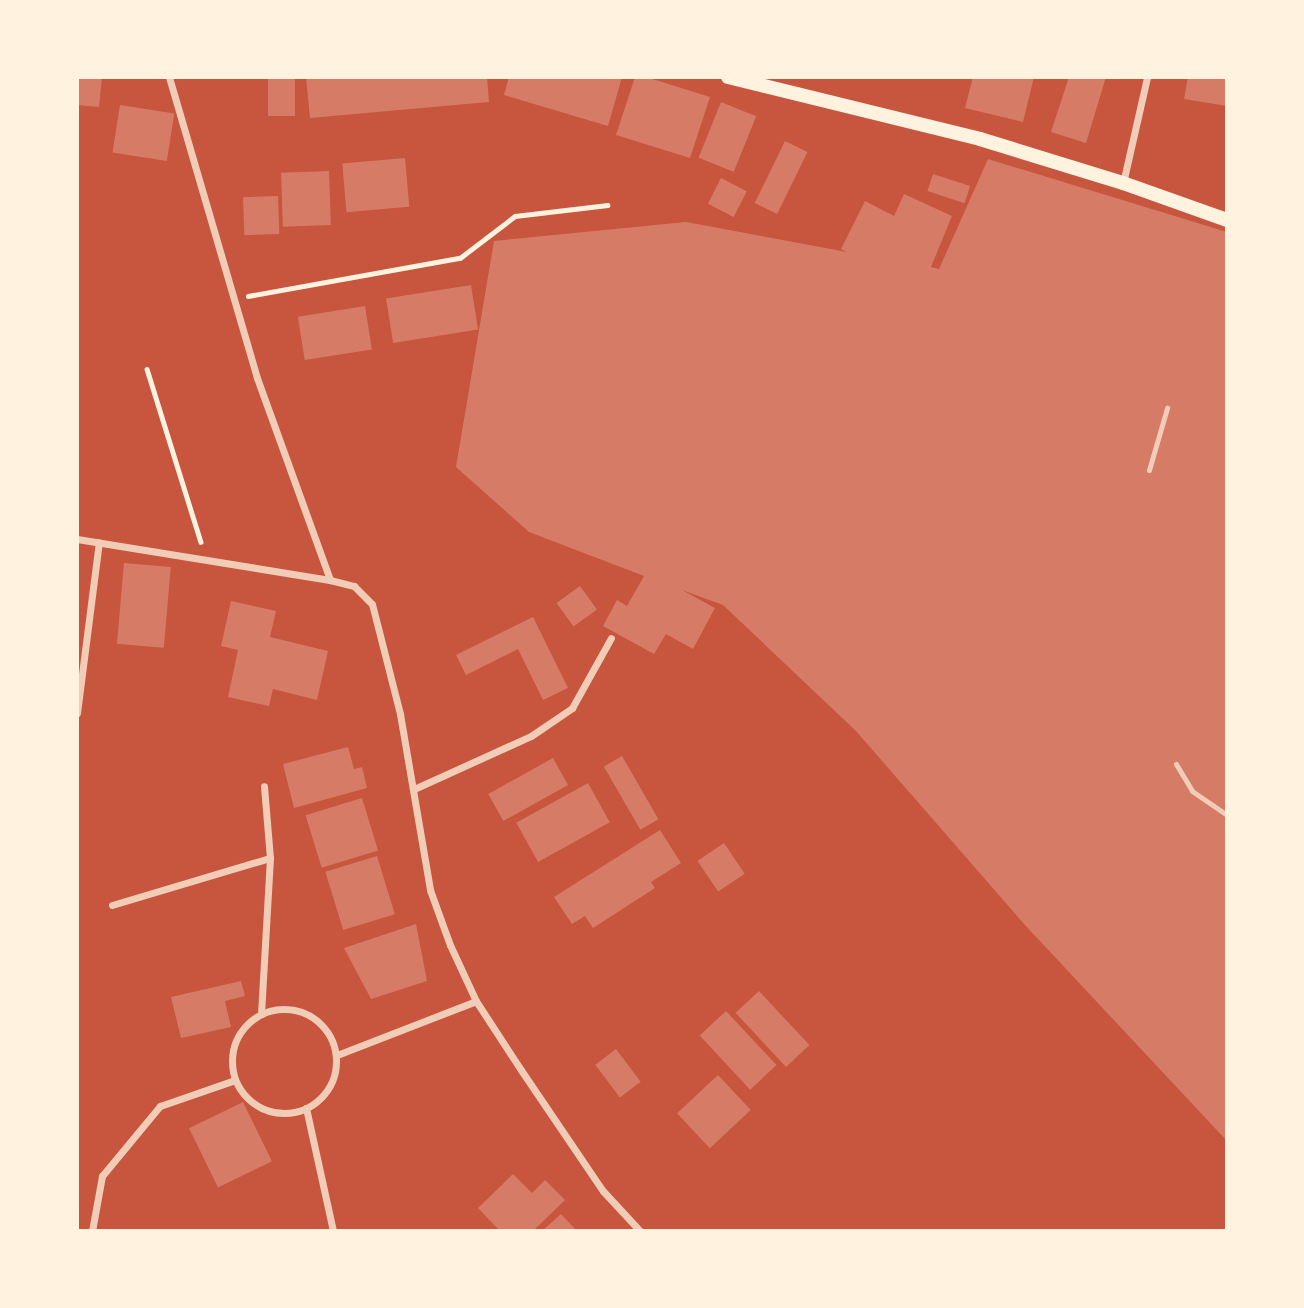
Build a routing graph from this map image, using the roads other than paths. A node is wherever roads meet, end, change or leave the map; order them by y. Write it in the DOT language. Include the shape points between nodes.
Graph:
graph roads {
  1 [pos="169,77"];
  2 [pos="728,77"];
  3 [pos="1147,77"];
  4 [pos="1123,183"];
  5 [pos="1227,220"];
  6 [pos="1167,408"];
  7 [pos="1149,470"];
  8 [pos="77,539"];
  9 [pos="99,542"];
  10 [pos="330,580"];
  11 [pos="611,638"];
  12 [pos="77,713"];
  13 [pos="1176,764"];
  14 [pos="264,786"];
  15 [pos="414,789"];
  16 [pos="1227,815"];
  17 [pos="270,858"];
  18 [pos="112,905"];
  19 [pos="476,1001"];
  20 [pos="261,1014"];
  21 [pos="337,1055"];
  22 [pos="235,1080"];
  23 [pos="306,1108"];
  24 [pos="92,1231"];
  25 [pos="333,1231"];
  26 [pos="640,1231"];
  1 -- 10 [label="street" via="257,378"];
  2 -- 4 [label="main road" via="980,139"];
  3 -- 4 [label="street"];
  4 -- 5 [label="main road"];
  6 -- 7 [label="lane"];
  8 -- 9 [label="street"];
  9 -- 10 [label="street"];
  9 -- 12 [label="street"];
  10 -- 15 [label="street" via="354,586 372,604"];
  11 -- 15 [label="street" via="572,708 531,736"];
  13 -- 16 [label="lane" via="1192,791"];
  14 -- 17 [label="street"];
  15 -- 19 [label="street" via="430,890"];
  17 -- 18 [label="street"];
  17 -- 20 [label="street"];
  19 -- 21 [label="street"];
  19 -- 26 [label="street" via="603,1191"];
  20 -- 21 [label="street" via="292,1009 309,1014 323,1026"];
  20 -- 22 [label="street" via="240,1033 233,1051"];
  21 -- 23 [label="street" via="336,1073 328,1090"];
  22 -- 23 [label="street" via="253,1104 270,1112 284,1114"];
  22 -- 24 [label="street" via="160,1106 102,1176"];
  23 -- 25 [label="street"];
}
